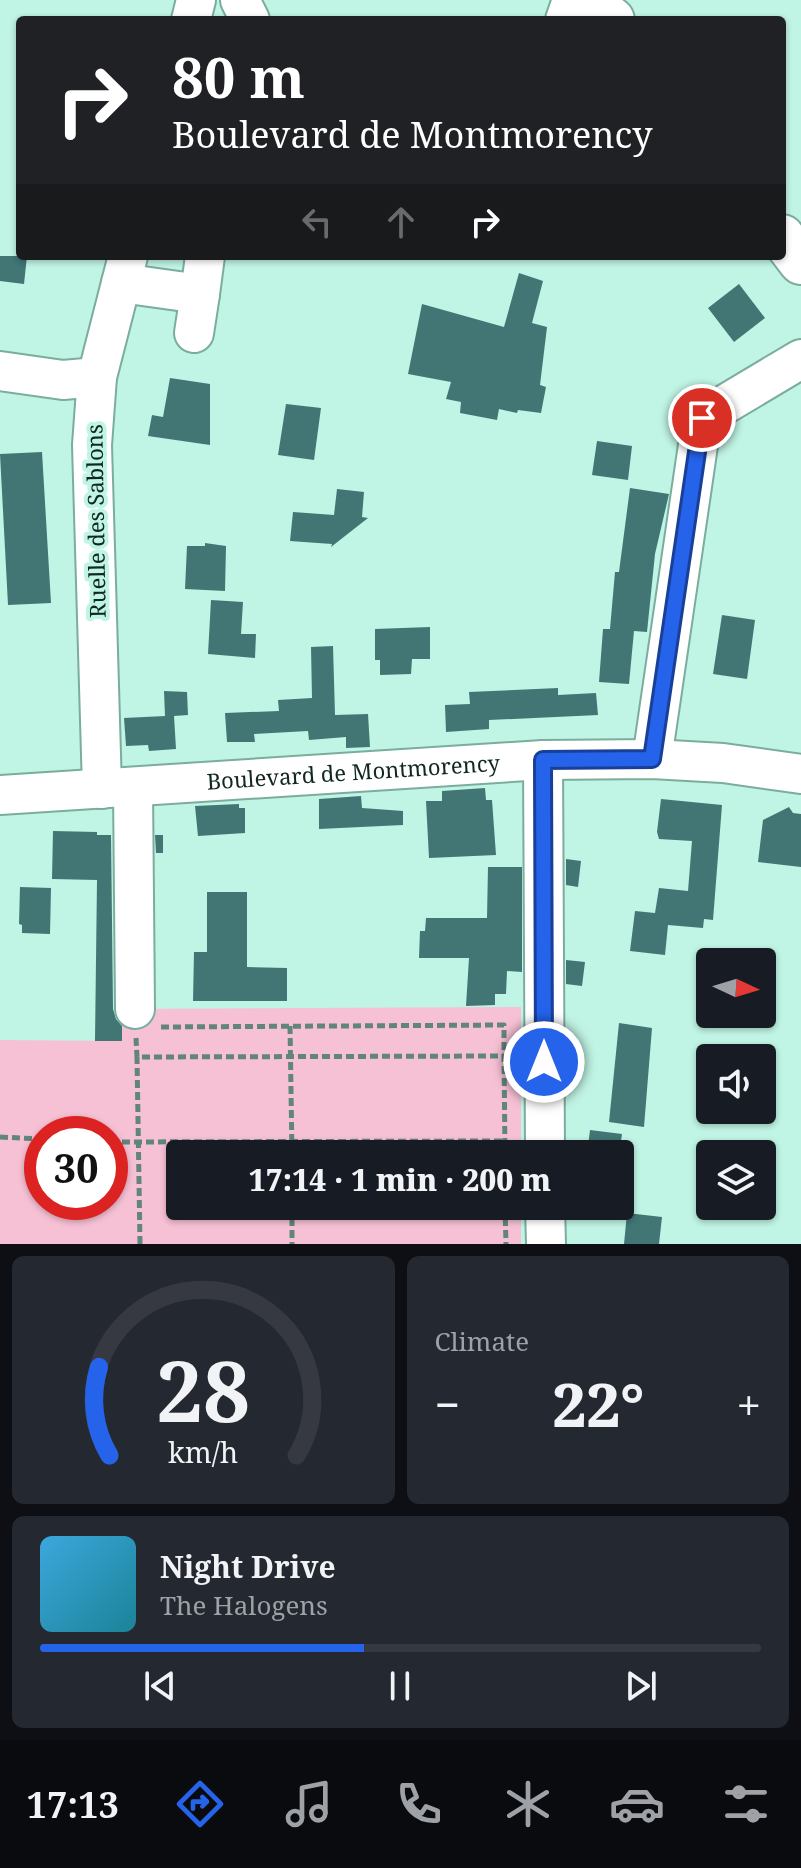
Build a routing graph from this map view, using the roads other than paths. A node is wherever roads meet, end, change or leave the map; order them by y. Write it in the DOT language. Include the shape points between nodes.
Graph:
graph roads {
  1 [pos="786,242"];
  2 [pos="204,260"];
  3 [pos="801,262"];
  4 [pos="124,269"];
  5 [pos="200,294"];
  6 [pos="194,333"];
  7 [pos="801,359"];
  8 [pos="0,371"];
  9 [pos="97,377"];
  10 [pos="652,759"];
  11 [pos="543,760"];
  12 [pos="801,774"];
  13 [pos="117,788"];
  14 [pos="0,795"];
  15 [pos="143,1018"];
  16 [pos="545,1140"];
  17 [pos="545,1220"];
  18 [pos="546,1244"];
  1 -- 3 [label="main road"];
  2 -- 5 [label="street"];
  4 -- 5 [label="street"];
  4 -- 9 [label="street, Ruelle des Sablons"];
  5 -- 6 [label="street"];
  7 -- 10 [label="street" via="702,418"];
  8 -- 9 [label="street" via="63,380"];
  9 -- 13 [label="street, Ruelle des Sablons" via="92,445"];
  10 -- 11 [label="street, Boulevard de Montmorency"];
  10 -- 12 [label="street, Boulevard de Montmorency"];
  11 -- 13 [label="street, Boulevard de Montmorency"];
  11 -- 16 [label="street"];
  13 -- 14 [label="street, Boulevard de Montmorency"];
  13 -- 15 [label="street, Ruelle des Sablons"];
  17 -- 18 [label="street"];
}
